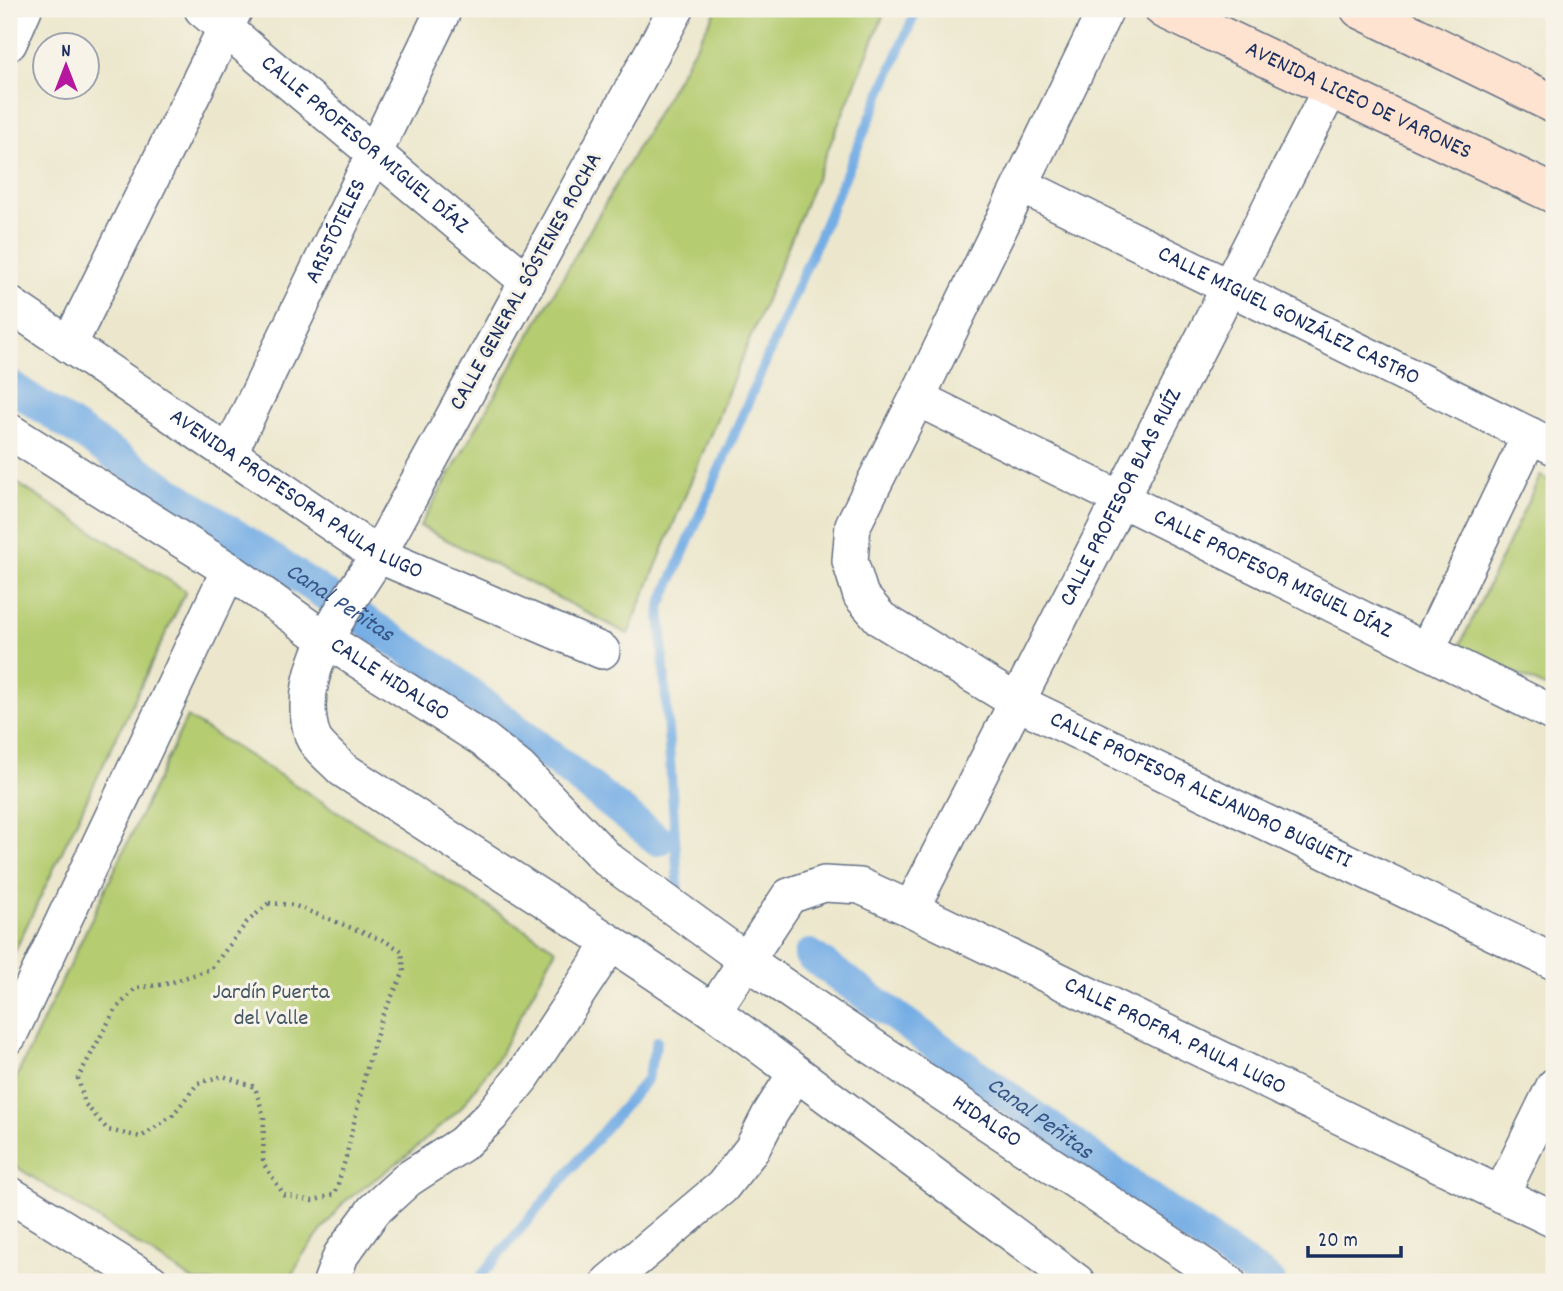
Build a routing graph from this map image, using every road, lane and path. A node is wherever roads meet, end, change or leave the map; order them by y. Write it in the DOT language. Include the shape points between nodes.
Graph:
graph roads {
  1 [pos="24,9"];
  2 [pos="444,9"];
  3 [pos="676,9"];
  4 [pos="1106,9"];
  5 [pos="1164,9"];
  6 [pos="1360,9"];
  7 [pos="221,15"];
  8 [pos="1205,17"];
  9 [pos="9,43"];
  10 [pos="1331,88"];
  11 [pos="1554,104"];
  12 [pos="375,153"];
  13 [pos="1021,185"];
  14 [pos="1554,194"];
  15 [pos="528,282"];
  16 [pos="1229,287"];
  17 [pos="9,303"];
  18 [pos="69,345"];
  19 [pos="917,398"];
  20 [pos="9,431"];
  21 [pos="1542,441"];
  22 [pos="229,454"];
  23 [pos="1121,499"];
  24 [pos="378,555"];
  25 [pos="229,570"];
  26 [pos="329,632"];
  27 [pos="1427,650"];
  28 [pos="602,651"];
  29 [pos="1017,702"];
  30 [pos="1554,713"];
  31 [pos="911,909"];
  32 [pos="385,941"];
  33 [pos="611,943"];
  34 [pos="747,961"];
  35 [pos="1554,962"];
  36 [pos="713,1012"];
  37 [pos="9,1036"];
  38 [pos="796,1073"];
  39 [pos="1554,1086"];
  40 [pos="9,1194"];
  41 [pos="1501,1195"];
  42 [pos="1554,1220"];
  43 [pos="151,1282"];
  44 [pos="331,1282"];
  45 [pos="609,1282"];
  46 [pos="1077,1282"];
  47 [pos="1228,1282"];
  1 -- 9 [label="street"];
  2 -- 12 [label="street, ARISTÓTELES"];
  3 -- 15 [label="street, CALLE GENERAL SÓSTENES ROCHA"];
  4 -- 13 [label="street"];
  5 -- 8 [label="street, AVENIDA LICEO DE VARONES"];
  6 -- 11 [label="street"];
  7 -- 12 [label="street, CALLE PROFESOR MIGUEL DÍAZ"];
  7 -- 18 [label="street"];
  8 -- 10 [label="street, AVENIDA LICEO DE VARONES"];
  10 -- 14 [label="street, AVENIDA LICEO DE VARONES"];
  10 -- 16 [label="street, CALLE PROFESOR BLAS RUÍZ"];
  12 -- 15 [label="street, CALLE PROFESOR MIGUEL DÍAZ"];
  12 -- 22 [label="street, ARISTÓTELES"];
  13 -- 16 [label="street, CALLE MIGUEL GONZÁLEZ CASTRO"];
  13 -- 19 [label="street"];
  15 -- 24 [label="street, CALLE GENERAL SÓSTENES ROCHA"];
  16 -- 21 [label="street, CALLE MIGUEL GONZÁLEZ CASTRO"];
  16 -- 23 [label="street, CALLE PROFESOR BLAS RUÍZ"];
  17 -- 18 [label="street, AVENIDA PROFESORA PAULA LUGO"];
  18 -- 22 [label="street, AVENIDA PROFESORA PAULA LUGO"];
  19 -- 23 [label="street, CALLE PROFESOR MIGUEL DÍAZ"];
  19 -- 29 [label="street, CALLE PROFESOR ALEJANDRO BUGUETI" via="853,525 850,561 861,596 881,619"];
  20 -- 25 [label="street, CALLE HIDALGO"];
  21 -- 27 [label="street"];
  22 -- 24 [label="street, AVENIDA PROFESORA PAULA LUGO"];
  23 -- 27 [label="street, CALLE PROFESOR MIGUEL DÍAZ"];
  23 -- 29 [label="street, CALLE PROFESOR BLAS RUÍZ"];
  24 -- 26 [label="street"];
  24 -- 28 [label="street, AVENIDA PROFESORA PAULA LUGO"];
  25 -- 26 [label="street, CALLE HIDALGO"];
  25 -- 37 [label="street"];
  26 -- 33 [label="street" via="312,675 308,709 314,740 342,769"];
  26 -- 34 [label="street, CALLE HIDALGO" via="484,740 520,769 607,859"];
  27 -- 30 [label="street, CALLE PROFESOR MIGUEL DÍAZ"];
  29 -- 31 [label="street, CALLE PROFESOR BLAS RUÍZ"];
  29 -- 35 [label="street, CALLE PROFESOR ALEJANDRO BUGUETI"];
  31 -- 34 [label="street, CALLE PROFRA. PAULA LUGO" via="860,886 824,884 789,896"];
  31 -- 41 [label="street, CALLE PROFRA. PAULA LUGO"];
  32 -- 32 [label="path" via="293,905 269,903 247,922 211,969 136,988 115,1010 78,1078 85,1104 108,1130 141,1137 172,1116 198,1083 223,1076 255,1087 264,1117 263,1163 284,1195 313,1201 335,1194 383,1014 404,972 402,951"];
  33 -- 36 [label="street"];
  33 -- 44 [label="street" via="491,1116 462,1144 408,1179 374,1210 341,1255"];
  34 -- 36 [label="street"];
  34 -- 47 [label="street, HIDALGO"];
  36 -- 38 [label="street"];
  38 -- 45 [label="street" via="752,1149 722,1187"];
  38 -- 46 [label="street"];
  39 -- 41 [label="street"];
  40 -- 43 [label="street"];
  41 -- 42 [label="street, CALLE PROFRA. PAULA LUGO"];
}
